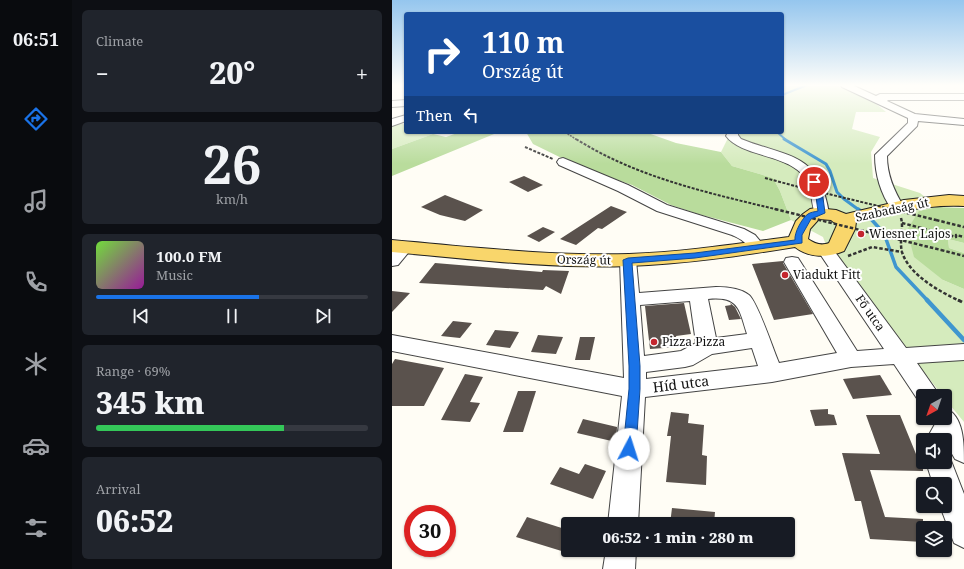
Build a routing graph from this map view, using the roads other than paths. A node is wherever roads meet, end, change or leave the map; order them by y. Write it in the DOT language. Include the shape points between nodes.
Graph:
graph roads {
  1 [pos="402,112"];
  2 [pos="902,112"];
  3 [pos="906,112"];
  4 [pos="392,115"];
  5 [pos="909,115"];
  6 [pos="404,119"];
  7 [pos="392,122"];
  8 [pos="964,122"];
  9 [pos="732,134"];
  10 [pos="563,162"];
  11 [pos="964,201"];
  12 [pos="822,213"];
  13 [pos="900,215"];
  14 [pos="860,216"];
  15 [pos="799,241"];
  16 [pos="757,247"];
  17 [pos="396,251"];
  18 [pos="826,251"];
  19 [pos="628,260"];
  20 [pos="792,262"];
  21 [pos="698,294"];
  22 [pos="630,300"];
  23 [pos="759,340"];
  24 [pos="392,343"];
  25 [pos="707,347"];
  26 [pos="961,352"];
  27 [pos="900,356"];
  28 [pos="851,359"];
  29 [pos="772,373"];
  30 [pos="634,377"];
  31 [pos="923,389"];
  32 [pos="943,427"];
  33 [pos="964,452"];
  34 [pos="941,469"];
  35 [pos="624,517"];
  36 [pos="964,533"];
  37 [pos="620,557"];
  38 [pos="619,569"];
  1 -- 4 [label="street"];
  2 -- 5 [label="street"];
  3 -- 5 [label="street"];
  5 -- 8 [label="street"];
  5 -- 13 [label="street" via="913,124 895,142 874,156 876,176 886,187"];
  6 -- 7 [label="street"];
  9 -- 12 [label="street" via="737,141 796,163 810,174 818,190"];
  10 -- 16 [label="street" via="662,208 738,232 749,238"];
  11 -- 13 [label="main road, Szabadság út" via="927,202"];
  12 -- 14 [label="main road, Szabadság út"];
  12 -- 15 [label="main road" via="808,218 798,235"];
  13 -- 14 [label="main road, Szabadság út"];
  14 -- 18 [label="main road, Szabadság út" via="847,227 839,244 834,249"];
  15 -- 16 [label="main road, Ország út"];
  15 -- 18 [label="main road" via="808,248"];
  16 -- 19 [label="main road, Ország út" via="695,256"];
  17 -- 19 [label="main road, Ország út" via="530,259"];
  18 -- 27 [label="street, Fő utca"];
  19 -- 22 [label="street"];
  20 -- 28 [label="street"];
  21 -- 22 [label="street"];
  21 -- 23 [label="street" via="717,292 733,295 745,302"];
  21 -- 25 [label="street"];
  22 -- 30 [label="street"];
  23 -- 25 [label="street"];
  23 -- 29 [label="street"];
  24 -- 30 [label="street, Híd utca" via="589,382"];
  25 -- 30 [label="street" via="685,359"];
  26 -- 27 [label="street"];
  27 -- 28 [label="street, Híd utca"];
  27 -- 31 [label="street, Fő utca"];
  28 -- 29 [label="street, Híd utca"];
  29 -- 30 [label="street, Híd utca"];
  30 -- 35 [label="street"];
  32 -- 33 [label="street"];
  34 -- 36 [label="street"];
  37 -- 38 [label="street"];
}
